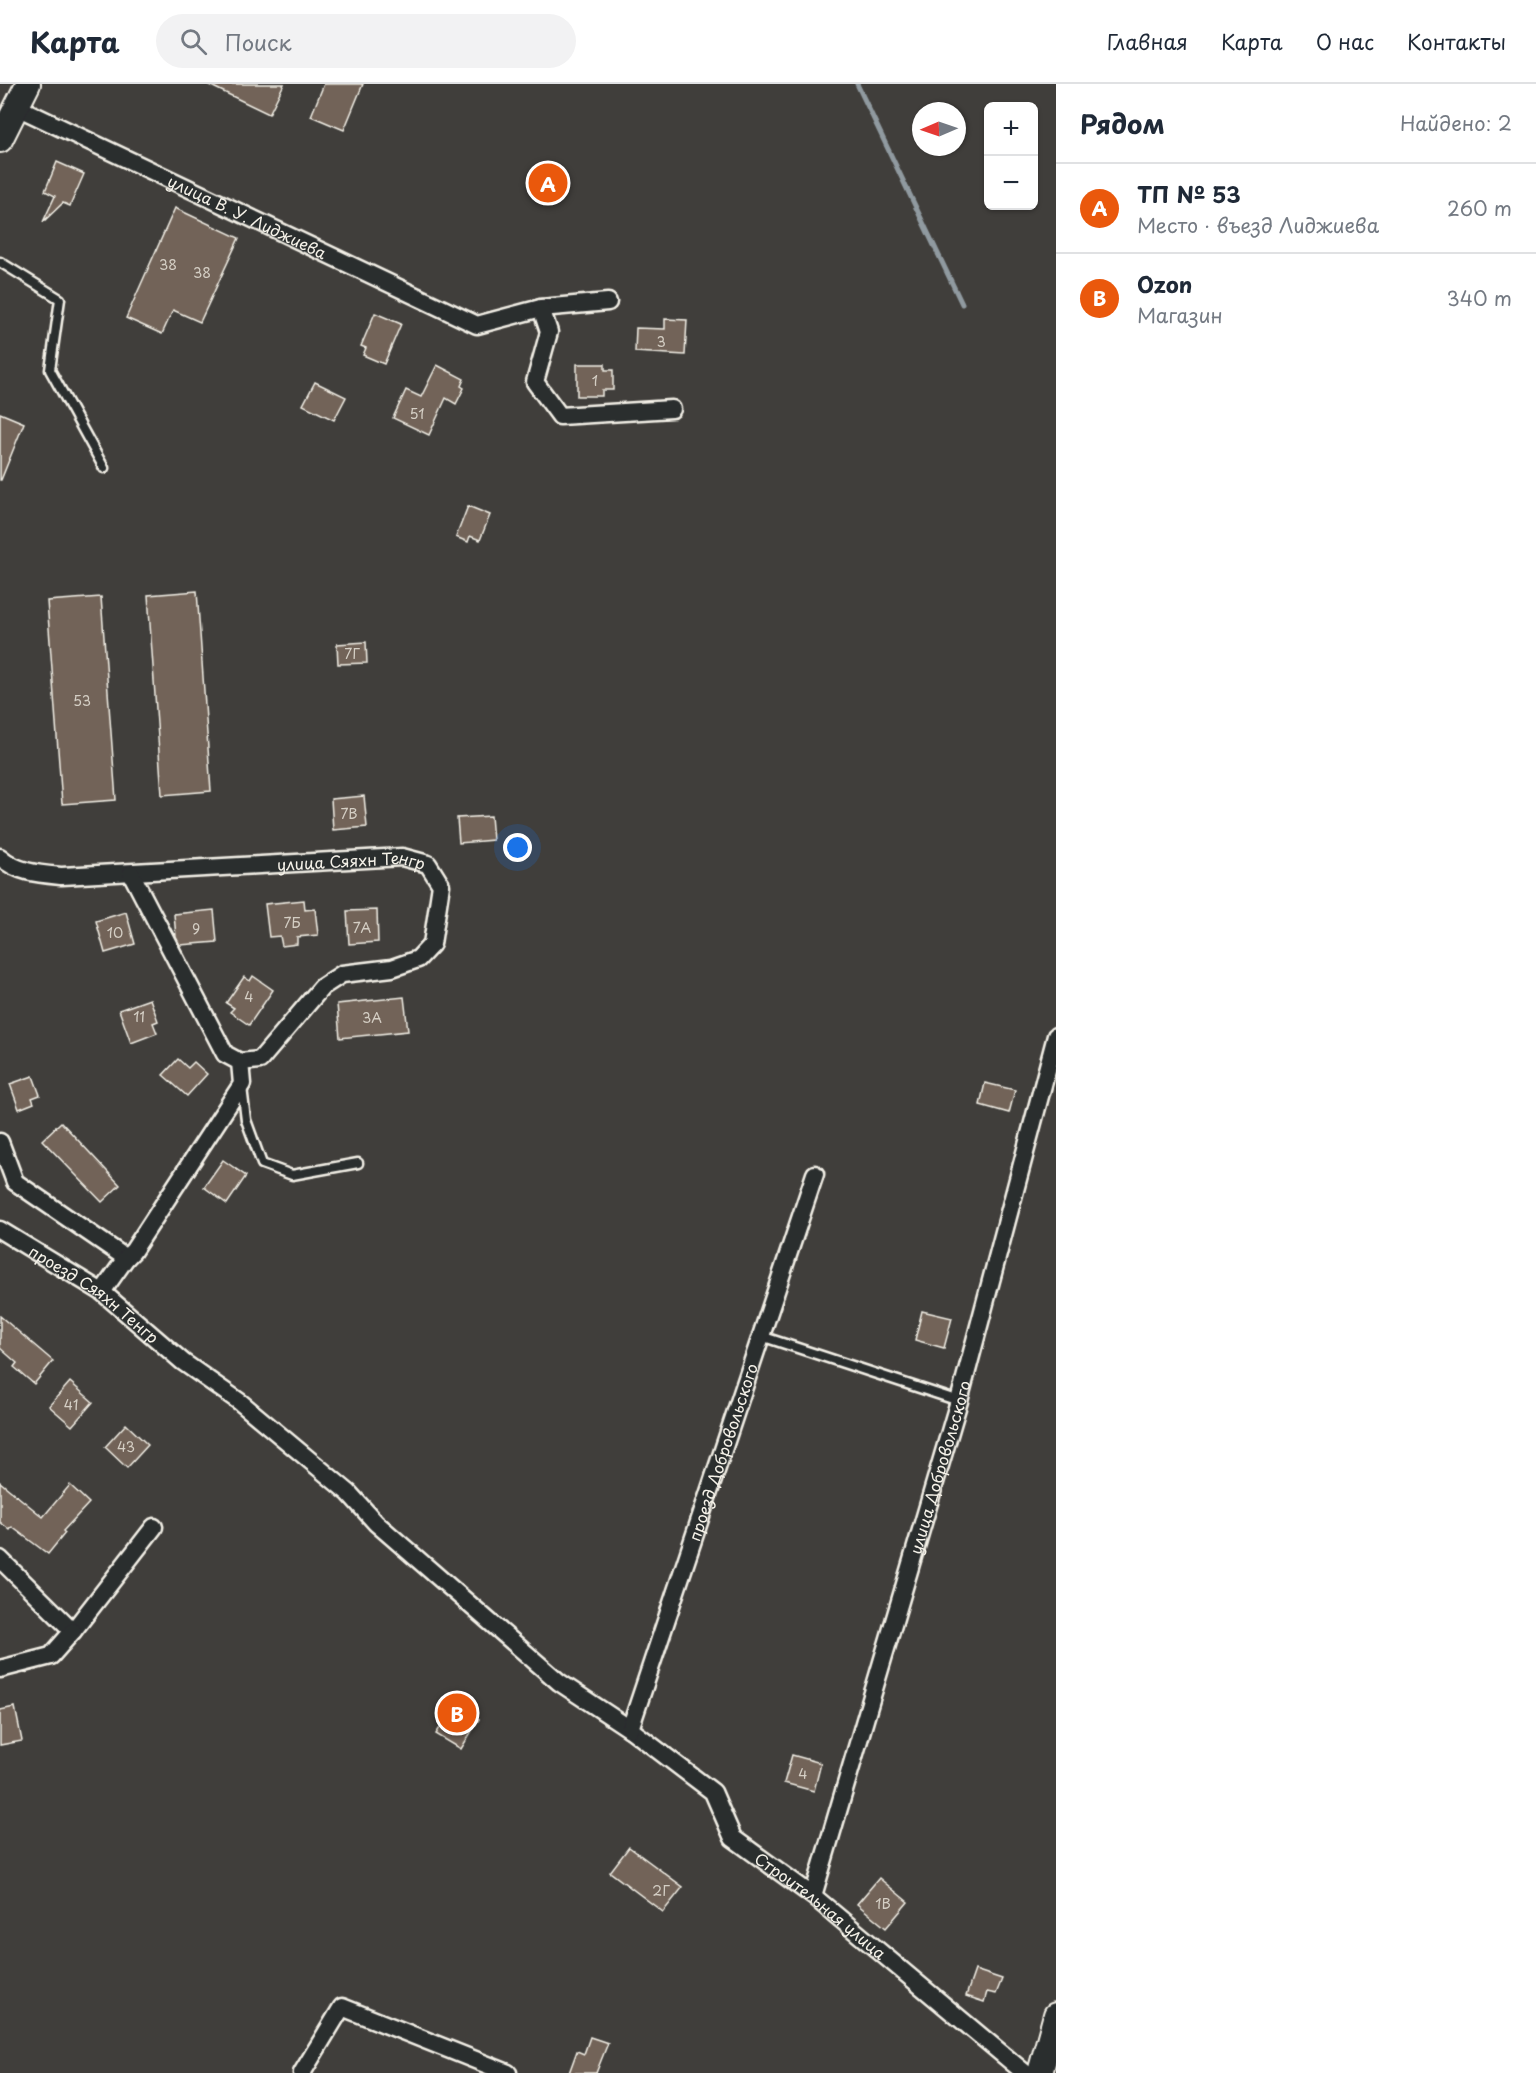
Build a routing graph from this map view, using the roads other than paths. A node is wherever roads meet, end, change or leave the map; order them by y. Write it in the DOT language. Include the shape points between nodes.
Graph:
graph roads {
  1 [pos="28,84"];
  2 [pos="17,107"];
  3 [pos="0,140"];
  4 [pos="0,262"];
  5 [pos="608,302"];
  6 [pos="541,308"];
  7 [pos="672,409"];
  8 [pos="104,468"];
  9 [pos="0,857"];
  10 [pos="131,873"];
  11 [pos="1056,1036"];
  12 [pos="240,1062"];
  13 [pos="242,1084"];
  14 [pos="0,1142"];
  15 [pos="358,1163"];
  16 [pos="815,1174"];
  17 [pos="0,1230"];
  18 [pos="126,1258"];
  19 [pos="102,1292"];
  20 [pos="760,1336"];
  21 [pos="959,1401"];
  22 [pos="154,1527"];
  23 [pos="0,1558"];
  24 [pos="73,1631"];
  25 [pos="0,1669"];
  26 [pos="630,1729"];
  27 [pos="813,1896"];
  28 [pos="1056,2015"];
  29 [pos="302,2073"];
  30 [pos="508,2073"];
  31 [pos="1025,2073"];
  32 [pos="1040,2073"];
  1 -- 2 [label="street"];
  2 -- 3 [label="street"];
  2 -- 6 [label="street, улица В. У. Лиджиева" via="477,325"];
  4 -- 8 [label="lane" via="60,299 50,370"];
  5 -- 6 [label="street"];
  6 -- 7 [label="street" via="549,332 535,382 560,416"];
  9 -- 10 [label="street, улица Сяяхн Тенгр" via="10,866 32,874"];
  10 -- 12 [label="street" via="225,1054"];
  10 -- 12 [label="street, улица Сяяхн Тенгр" via="402,857 428,864 441,885 432,944 418,959 392,968 342,974 322,987 260,1060"];
  11 -- 21 [label="street, улица Добровольского"];
  12 -- 13 [label="street"];
  13 -- 15 [label="lane" via="246,1120 262,1164 292,1175"];
  13 -- 18 [label="street"];
  14 -- 18 [label="street" via="15,1182"];
  16 -- 20 [label="street, проезд Добровольского"];
  17 -- 19 [label="street, проезд Сяяхн Тенгр"];
  18 -- 19 [label="street"];
  19 -- 26 [label="street, проезд Сяяхн Тенгр" via="183,1362 240,1402 349,1493 376,1523 559,1682"];
  20 -- 21 [label="lane"];
  20 -- 26 [label="street, проезд Добровольского"];
  21 -- 27 [label="street, улица Добровольского"];
  22 -- 24 [label="street"];
  23 -- 24 [label="street"];
  24 -- 25 [label="street" via="51,1656"];
  26 -- 27 [label="street, Строительная улица" via="713,1792 733,1838"];
  27 -- 31 [label="street, Строительная улица"];
  28 -- 32 [label="street"];
  29 -- 30 [label="street" via="342,2007"];
}
